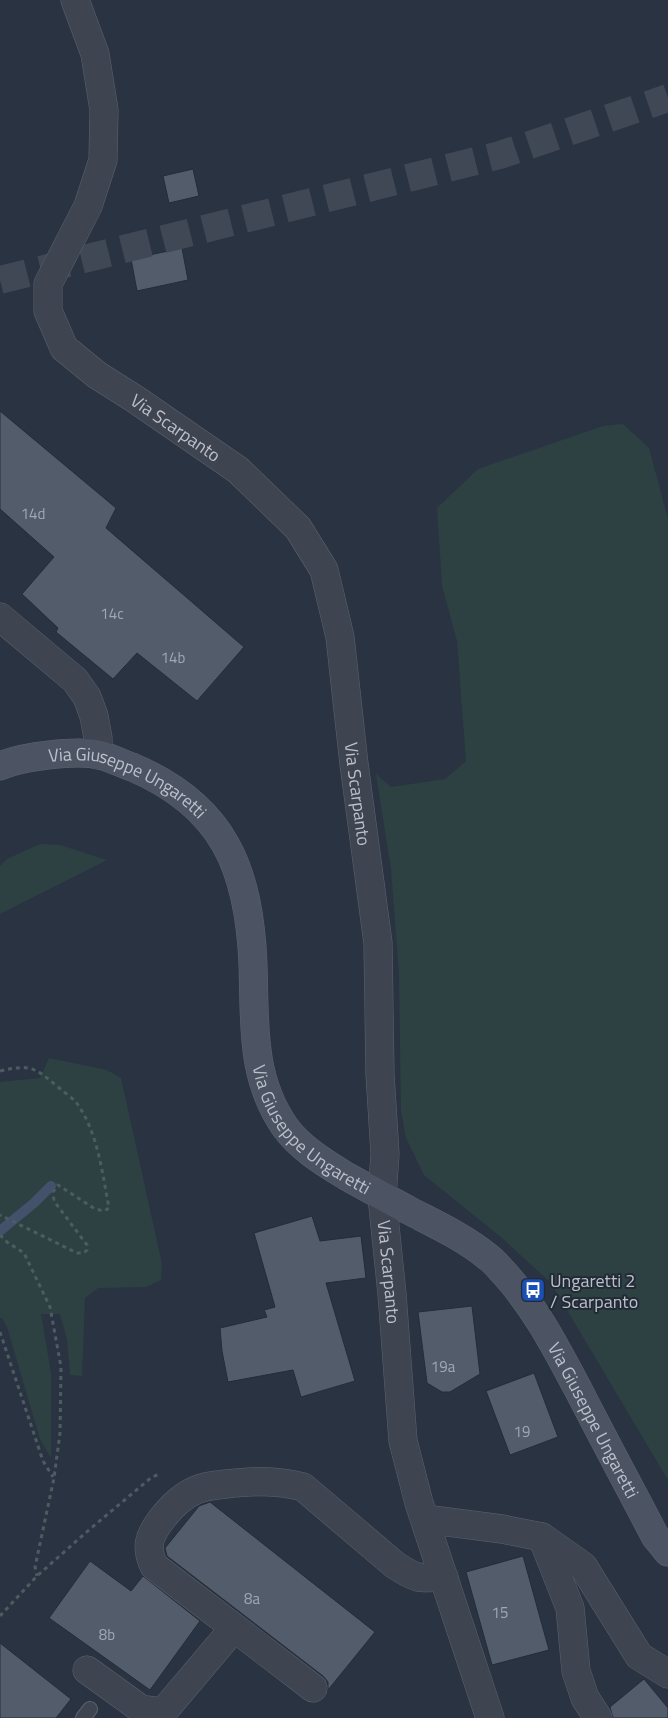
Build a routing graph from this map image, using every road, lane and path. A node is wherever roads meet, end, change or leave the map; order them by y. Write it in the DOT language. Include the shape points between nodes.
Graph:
graph roads {
  1 [pos="75,0"];
  2 [pos="3,625"];
  3 [pos="98,755"];
  4 [pos="0,766"];
  5 [pos="0,1071"];
  6 [pos="382,1197"];
  7 [pos="0,1215"];
  8 [pos="0,1235"];
  9 [pos="0,1332"];
  10 [pos="165,1472"];
  11 [pos="54,1478"];
  12 [pos="425,1519"];
  13 [pos="542,1537"];
  14 [pos="668,1552"];
  15 [pos="37,1576"];
  16 [pos="444,1577"];
  17 [pos="0,1616"];
  18 [pos="234,1628"];
  19 [pos="87,1670"];
  20 [pos="668,1674"];
  21 [pos="314,1688"];
  22 [pos="164,1715"];
  23 [pos="490,1718"];
  24 [pos="598,1718"];
  1 -- 6 [label="street, Via Scarpanto" via="95,54 104,110 102,160 88,206 48,284 48,311 64,348 97,375 238,470 298,528 324,570 340,637 378,943 385,1154"];
  2 -- 3 [label="street" via="75,680 87,697 94,716"];
  3 -- 4 [label="street, Via Giuseppe Ungaretti" via="50,754"];
  3 -- 6 [label="street, Via Giuseppe Ungaretti" via="146,773 174,788 214,827 230,851 248,915 253,962 254,1030 259,1069 271,1101 286,1128 306,1148"];
  5 -- 7 [label="path" via="30,1067 75,1101 87,1121 98,1153 108,1208 104,1211 95,1209 58,1185 54,1202 87,1245 84,1253 77,1254"];
  6 -- 12 [label="street, Via Scarpanto" via="403,1441"];
  6 -- 14 [label="street, Via Giuseppe Ungaretti" via="453,1233 489,1257 521,1292 548,1332 655,1536"];
  8 -- 11 [label="path" via="24,1253 50,1307 61,1367 60,1433"];
  9 -- 11 [label="path" via="43,1461"];
  10 -- 15 [label="path" via="152,1477"];
  11 -- 15 [label="path" via="35,1567"];
  12 -- 13 [label="street"];
  12 -- 16 [label="street, Via Scarpanto"];
  13 -- 20 [label="street" via="583,1566 639,1656"];
  13 -- 24 [label="street" via="570,1608 576,1671 585,1698"];
  15 -- 17 [label="path"];
  16 -- 18 [label="street" via="420,1579 410,1575 303,1487 266,1481 196,1490 170,1509 154,1529 149,1554 154,1566"];
  16 -- 23 [label="street, Via Scarpanto"];
  18 -- 21 [label="street"];
  18 -- 22 [label="street"];
  19 -- 22 [label="street" via="141,1708"];
}
